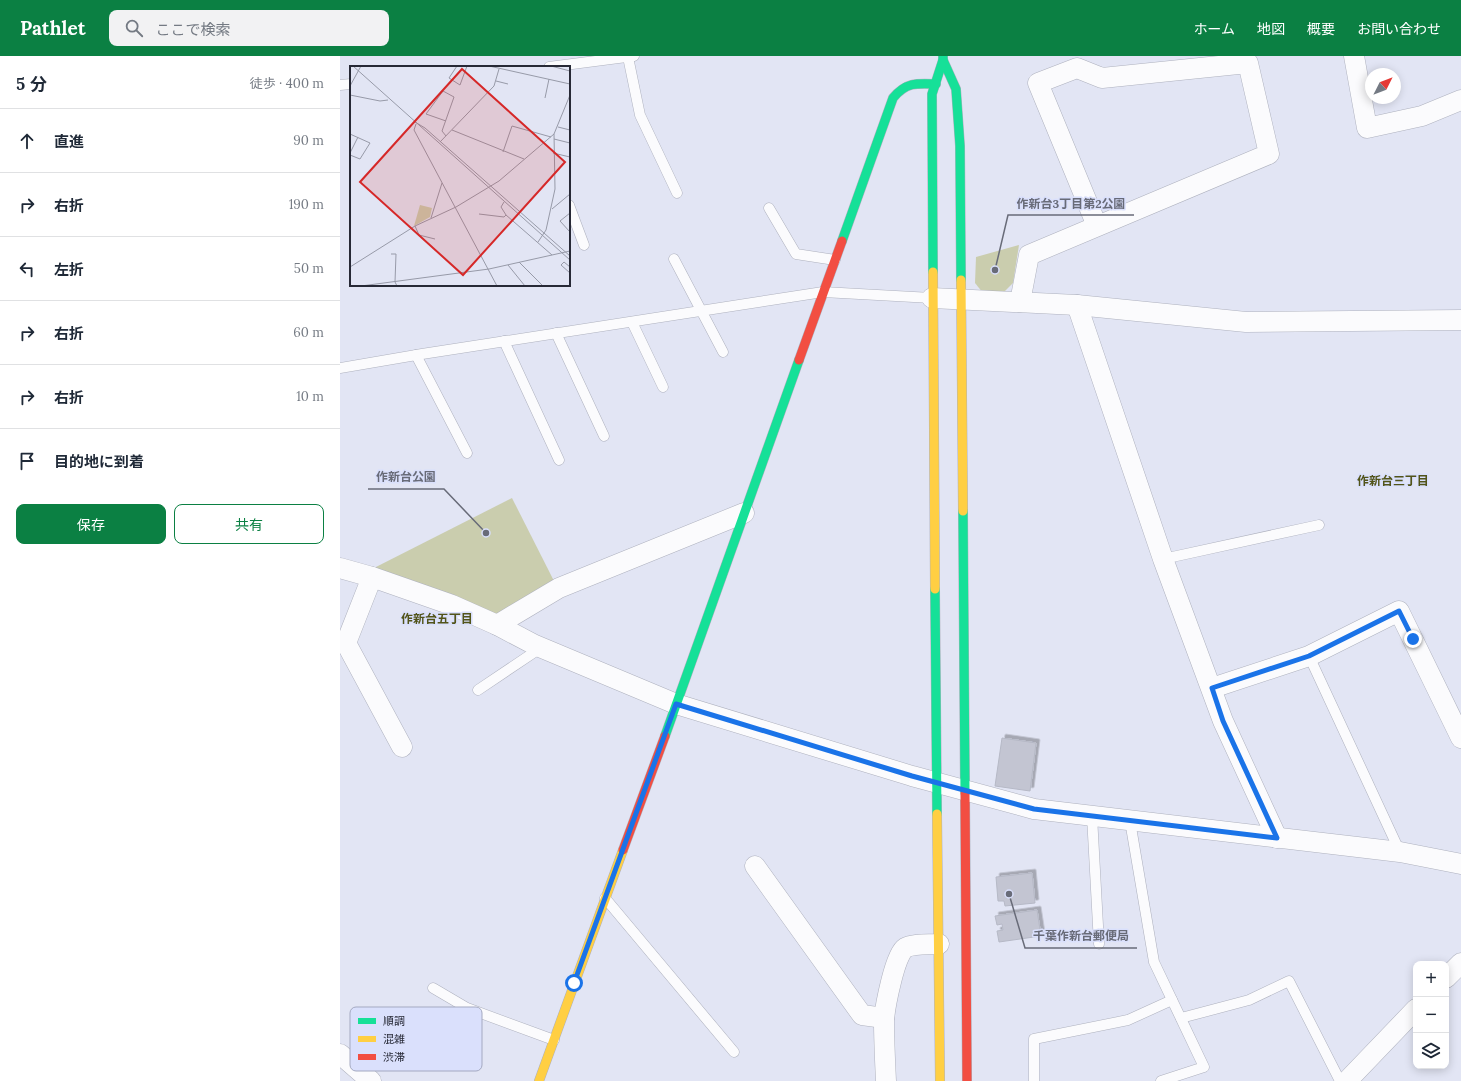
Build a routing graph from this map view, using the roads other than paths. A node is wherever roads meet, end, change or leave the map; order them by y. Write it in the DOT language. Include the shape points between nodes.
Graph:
graph roads {
  1 [pos="628,56"];
  2 [pos="634,56"];
  3 [pos="1354,56"];
  4 [pos="943,58"];
  5 [pos="556,66"];
  6 [pos="350,84"];
  7 [pos="936,84"];
  8 [pos="340,85"];
  9 [pos="1461,100"];
  10 [pos="677,193"];
  11 [pos="570,208"];
  12 [pos="768,208"];
  13 [pos="1097,226"];
  14 [pos="584,244"];
  15 [pos="674,259"];
  16 [pos="835,260"];
  17 [pos="824,292"];
  18 [pos="932,298"];
  19 [pos="960,299"];
  20 [pos="1020,302"];
  21 [pos="1077,305"];
  22 [pos="702,311"];
  23 [pos="1461,320"];
  24 [pos="632,322"];
  25 [pos="556,333"];
  26 [pos="504,341"];
  27 [pos="723,352"];
  28 [pos="416,355"];
  29 [pos="340,368"];
  30 [pos="663,386"];
  31 [pos="604,436"];
  32 [pos="467,453"];
  33 [pos="559,460"];
  34 [pos="744,513"];
  35 [pos="1319,525"];
  36 [pos="1163,559"];
  37 [pos="340,568"];
  38 [pos="372,577"];
  39 [pos="497,625"];
  40 [pos="542,647"];
  41 [pos="1309,656"];
  42 [pos="1212,688"];
  43 [pos="478,690"];
  44 [pos="676,704"];
  45 [pos="1461,738"];
  46 [pos="402,747"];
  47 [pos="936,783"];
  48 [pos="964,791"];
  49 [pos="1092,816"];
  50 [pos="1130,821"];
  51 [pos="1277,838"];
  52 [pos="1400,852"];
  53 [pos="1461,864"];
  54 [pos="755,866"];
  55 [pos="605,898"];
  56 [pos="938,944"];
  57 [pos="1099,944"];
  58 [pos="433,988"];
  59 [pos="1172,1000"];
  60 [pos="464,1007"];
  61 [pos="1413,1012"];
  62 [pos="482,1014"];
  63 [pos="884,1018"];
  64 [pos="1181,1018"];
  65 [pos="554,1040"];
  66 [pos="734,1052"];
  67 [pos="340,1054"];
  68 [pos="350,1063"];
  69 [pos="360,1071"];
  70 [pos="371,1081"];
  71 [pos="539,1081"];
  72 [pos="886,1081"];
  73 [pos="940,1081"];
  74 [pos="967,1081"];
  75 [pos="1034,1081"];
  76 [pos="1161,1081"];
  77 [pos="1340,1081"];
  78 [pos="1347,1081"];
  1 -- 2 [label="lane"];
  1 -- 5 [label="lane"];
  1 -- 10 [label="lane" via="640,116"];
  3 -- 9 [label="street" via="1367,128 1422,116"];
  4 -- 7 [label="street"];
  4 -- 19 [label="street" via="956,89 960,146"];
  6 -- 8 [label="lane"];
  7 -- 16 [label="street" via="912,84 893,98"];
  7 -- 18 [label="street" via="932,94"];
  11 -- 14 [label="lane"];
  12 -- 16 [label="lane" via="796,254"];
  13 -- 13 [label="street" via="1269,154 1248,63 1102,78 1076,68 1038,83"];
  13 -- 20 [label="street" via="1029,255"];
  15 -- 22 [label="lane"];
  16 -- 17 [label="street"];
  17 -- 18 [label="lane"];
  17 -- 22 [label="lane"];
  17 -- 34 [label="street"];
  18 -- 19 [label="street"];
  18 -- 47 [label="street"];
  19 -- 20 [label="street"];
  19 -- 48 [label="street"];
  20 -- 21 [label="street"];
  21 -- 23 [label="street" via="1246,322"];
  21 -- 36 [label="street"];
  22 -- 24 [label="lane"];
  22 -- 27 [label="lane"];
  24 -- 25 [label="lane"];
  24 -- 30 [label="lane"];
  25 -- 26 [label="lane"];
  25 -- 31 [label="lane"];
  26 -- 28 [label="lane"];
  26 -- 33 [label="lane"];
  28 -- 29 [label="lane"];
  28 -- 32 [label="lane"];
  34 -- 39 [label="street" via="559,588"];
  34 -- 44 [label="street"];
  35 -- 36 [label="lane"];
  36 -- 42 [label="street"];
  37 -- 38 [label="street"];
  38 -- 39 [label="street" via="452,605"];
  38 -- 46 [label="street" via="346,643"];
  39 -- 40 [label="street"];
  40 -- 43 [label="lane"];
  40 -- 44 [label="street"];
  41 -- 42 [label="street"];
  41 -- 45 [label="street" via="1399,611"];
  41 -- 52 [label="lane"];
  42 -- 51 [label="street" via="1223,721"];
  44 -- 47 [label="street"];
  44 -- 55 [label="street"];
  47 -- 48 [label="street"];
  47 -- 56 [label="street"];
  48 -- 49 [label="street" via="1034,809"];
  48 -- 74 [label="street"];
  49 -- 50 [label="street"];
  49 -- 57 [label="lane"];
  50 -- 51 [label="street"];
  50 -- 59 [label="lane" via="1154,962"];
  51 -- 52 [label="street"];
  52 -- 53 [label="street"];
  54 -- 63 [label="street" via="862,1015"];
  55 -- 65 [label="street"];
  55 -- 66 [label="lane"];
  56 -- 63 [label="street" via="911,946 900,953"];
  56 -- 73 [label="street"];
  58 -- 60 [label="lane"];
  59 -- 64 [label="lane"];
  59 -- 75 [label="lane" via="1128,1020 1034,1039"];
  61 -- 78 [label="street"];
  62 -- 65 [label="lane"];
  63 -- 72 [label="street"];
  64 -- 76 [label="lane" via="1204,1067"];
  64 -- 77 [label="lane" via="1249,1000 1289,981"];
  65 -- 71 [label="street"];
  67 -- 68 [label="street"];
  69 -- 70 [label="street"];
}
